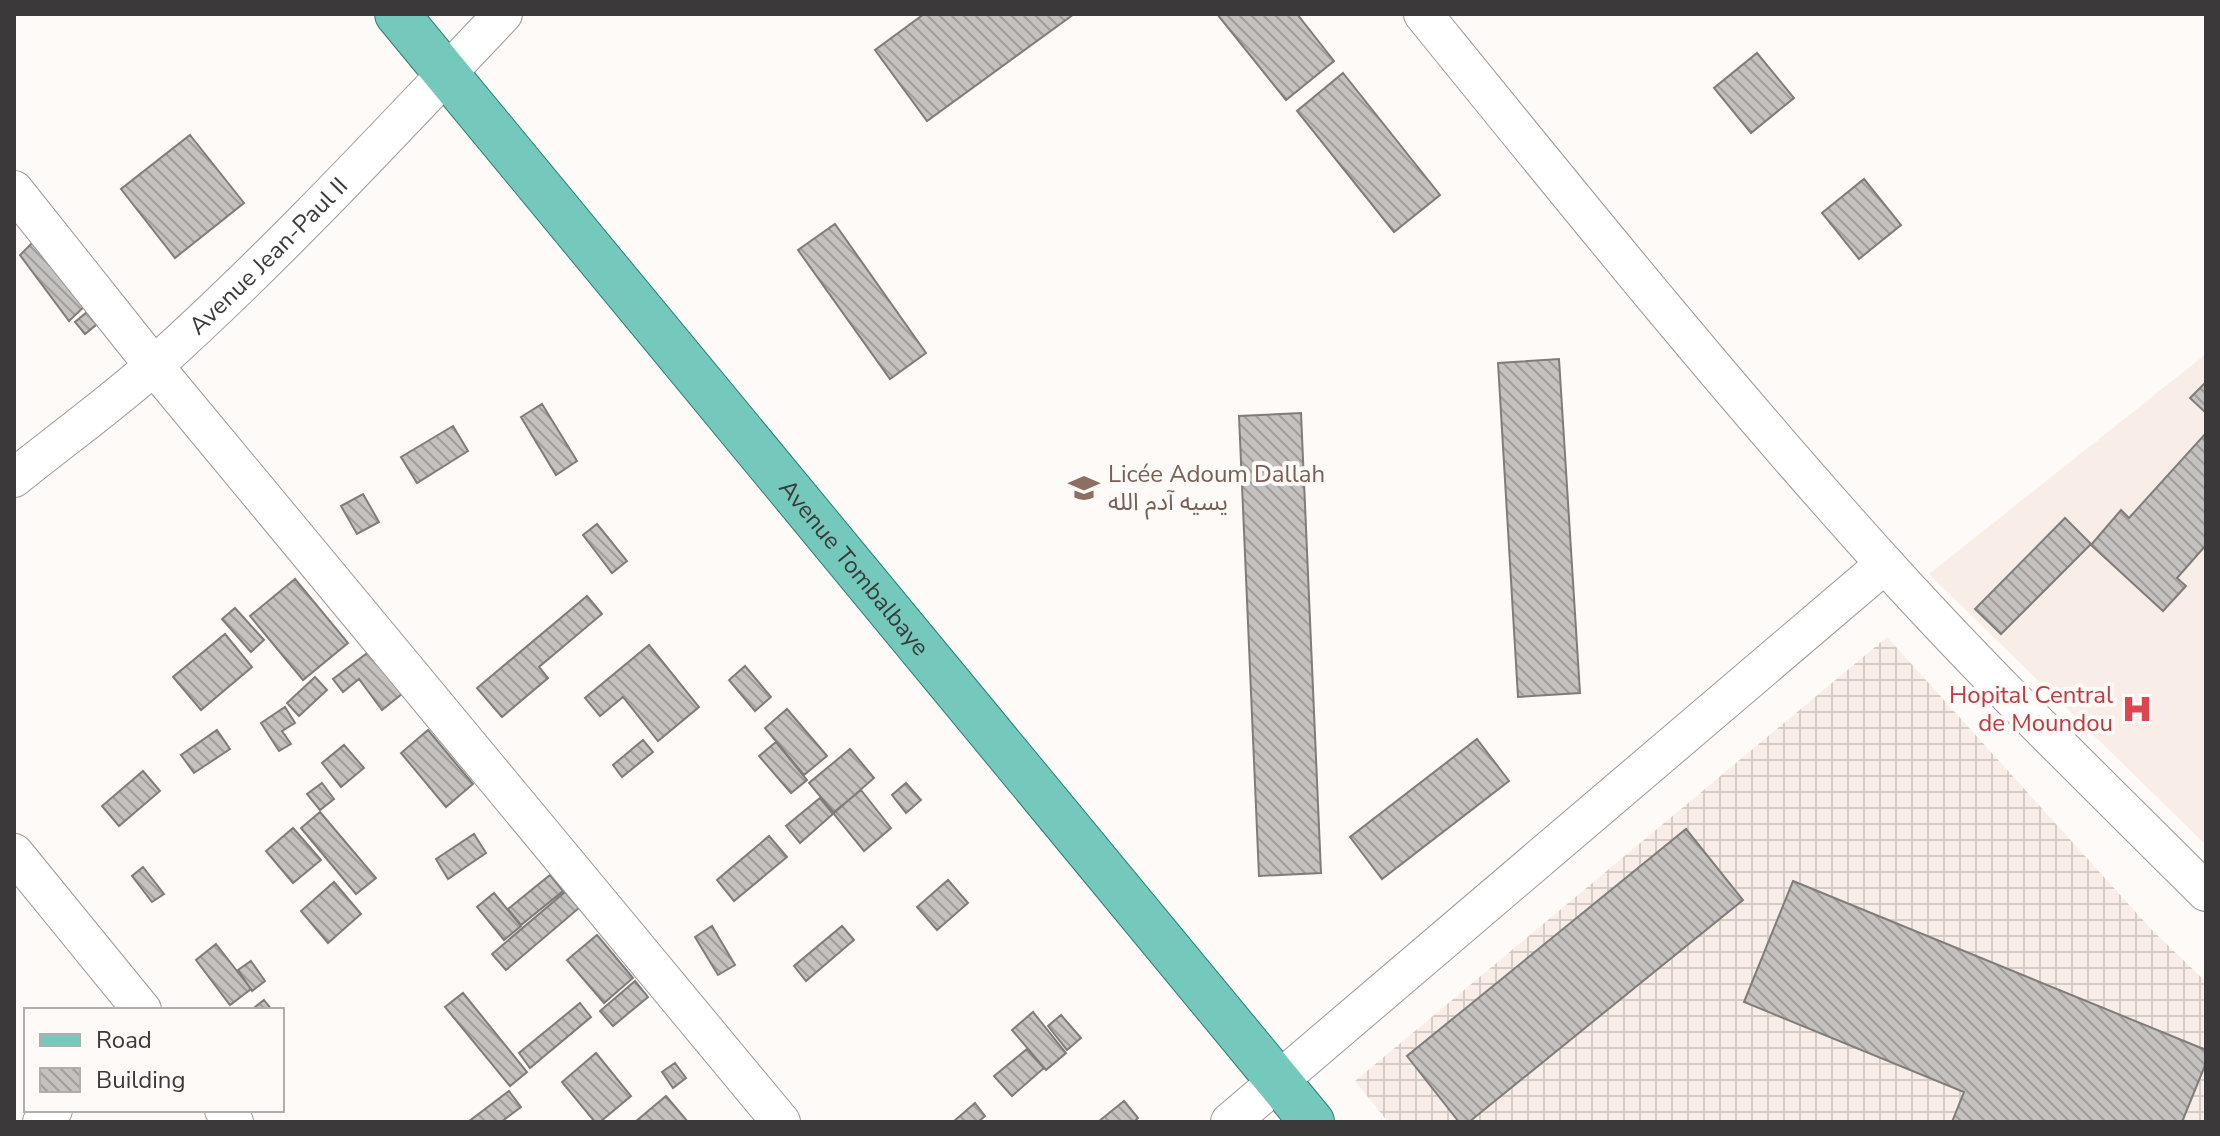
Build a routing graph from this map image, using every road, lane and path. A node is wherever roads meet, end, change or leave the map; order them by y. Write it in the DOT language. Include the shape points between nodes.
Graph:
graph roads {
  1 [pos="397,14"];
  2 [pos="503,14"];
  3 [pos="1423,14"];
  4 [pos="446,74"];
  5 [pos="14,190"];
  6 [pos="154,366"];
  7 [pos="14,478"];
  8 [pos="1885,564"];
  9 [pos="14,853"];
  10 [pos="2206,892"];
  11 [pos="140,1008"];
  12 [pos="1279,1082"];
  13 [pos="781,1122"];
  14 [pos="1230,1122"];
  15 [pos="1312,1122"];
  1 -- 4 [label="main road, Avenue Tombalbaye"];
  2 -- 4 [label="street, Avenue Jean-Paul II"];
  3 -- 8 [label="street" via="1691,344"];
  4 -- 6 [label="street, Avenue Jean-Paul II"];
  4 -- 12 [label="main road, Avenue Tombalbaye"];
  5 -- 6 [label="street"];
  6 -- 7 [label="street, Avenue Jean-Paul II"];
  6 -- 13 [label="street"];
  8 -- 10 [label="street" via="1982,669"];
  8 -- 12 [label="street"];
  9 -- 11 [label="street"];
  12 -- 14 [label="street"];
  12 -- 15 [label="main road, Avenue Tombalbaye"];
}
